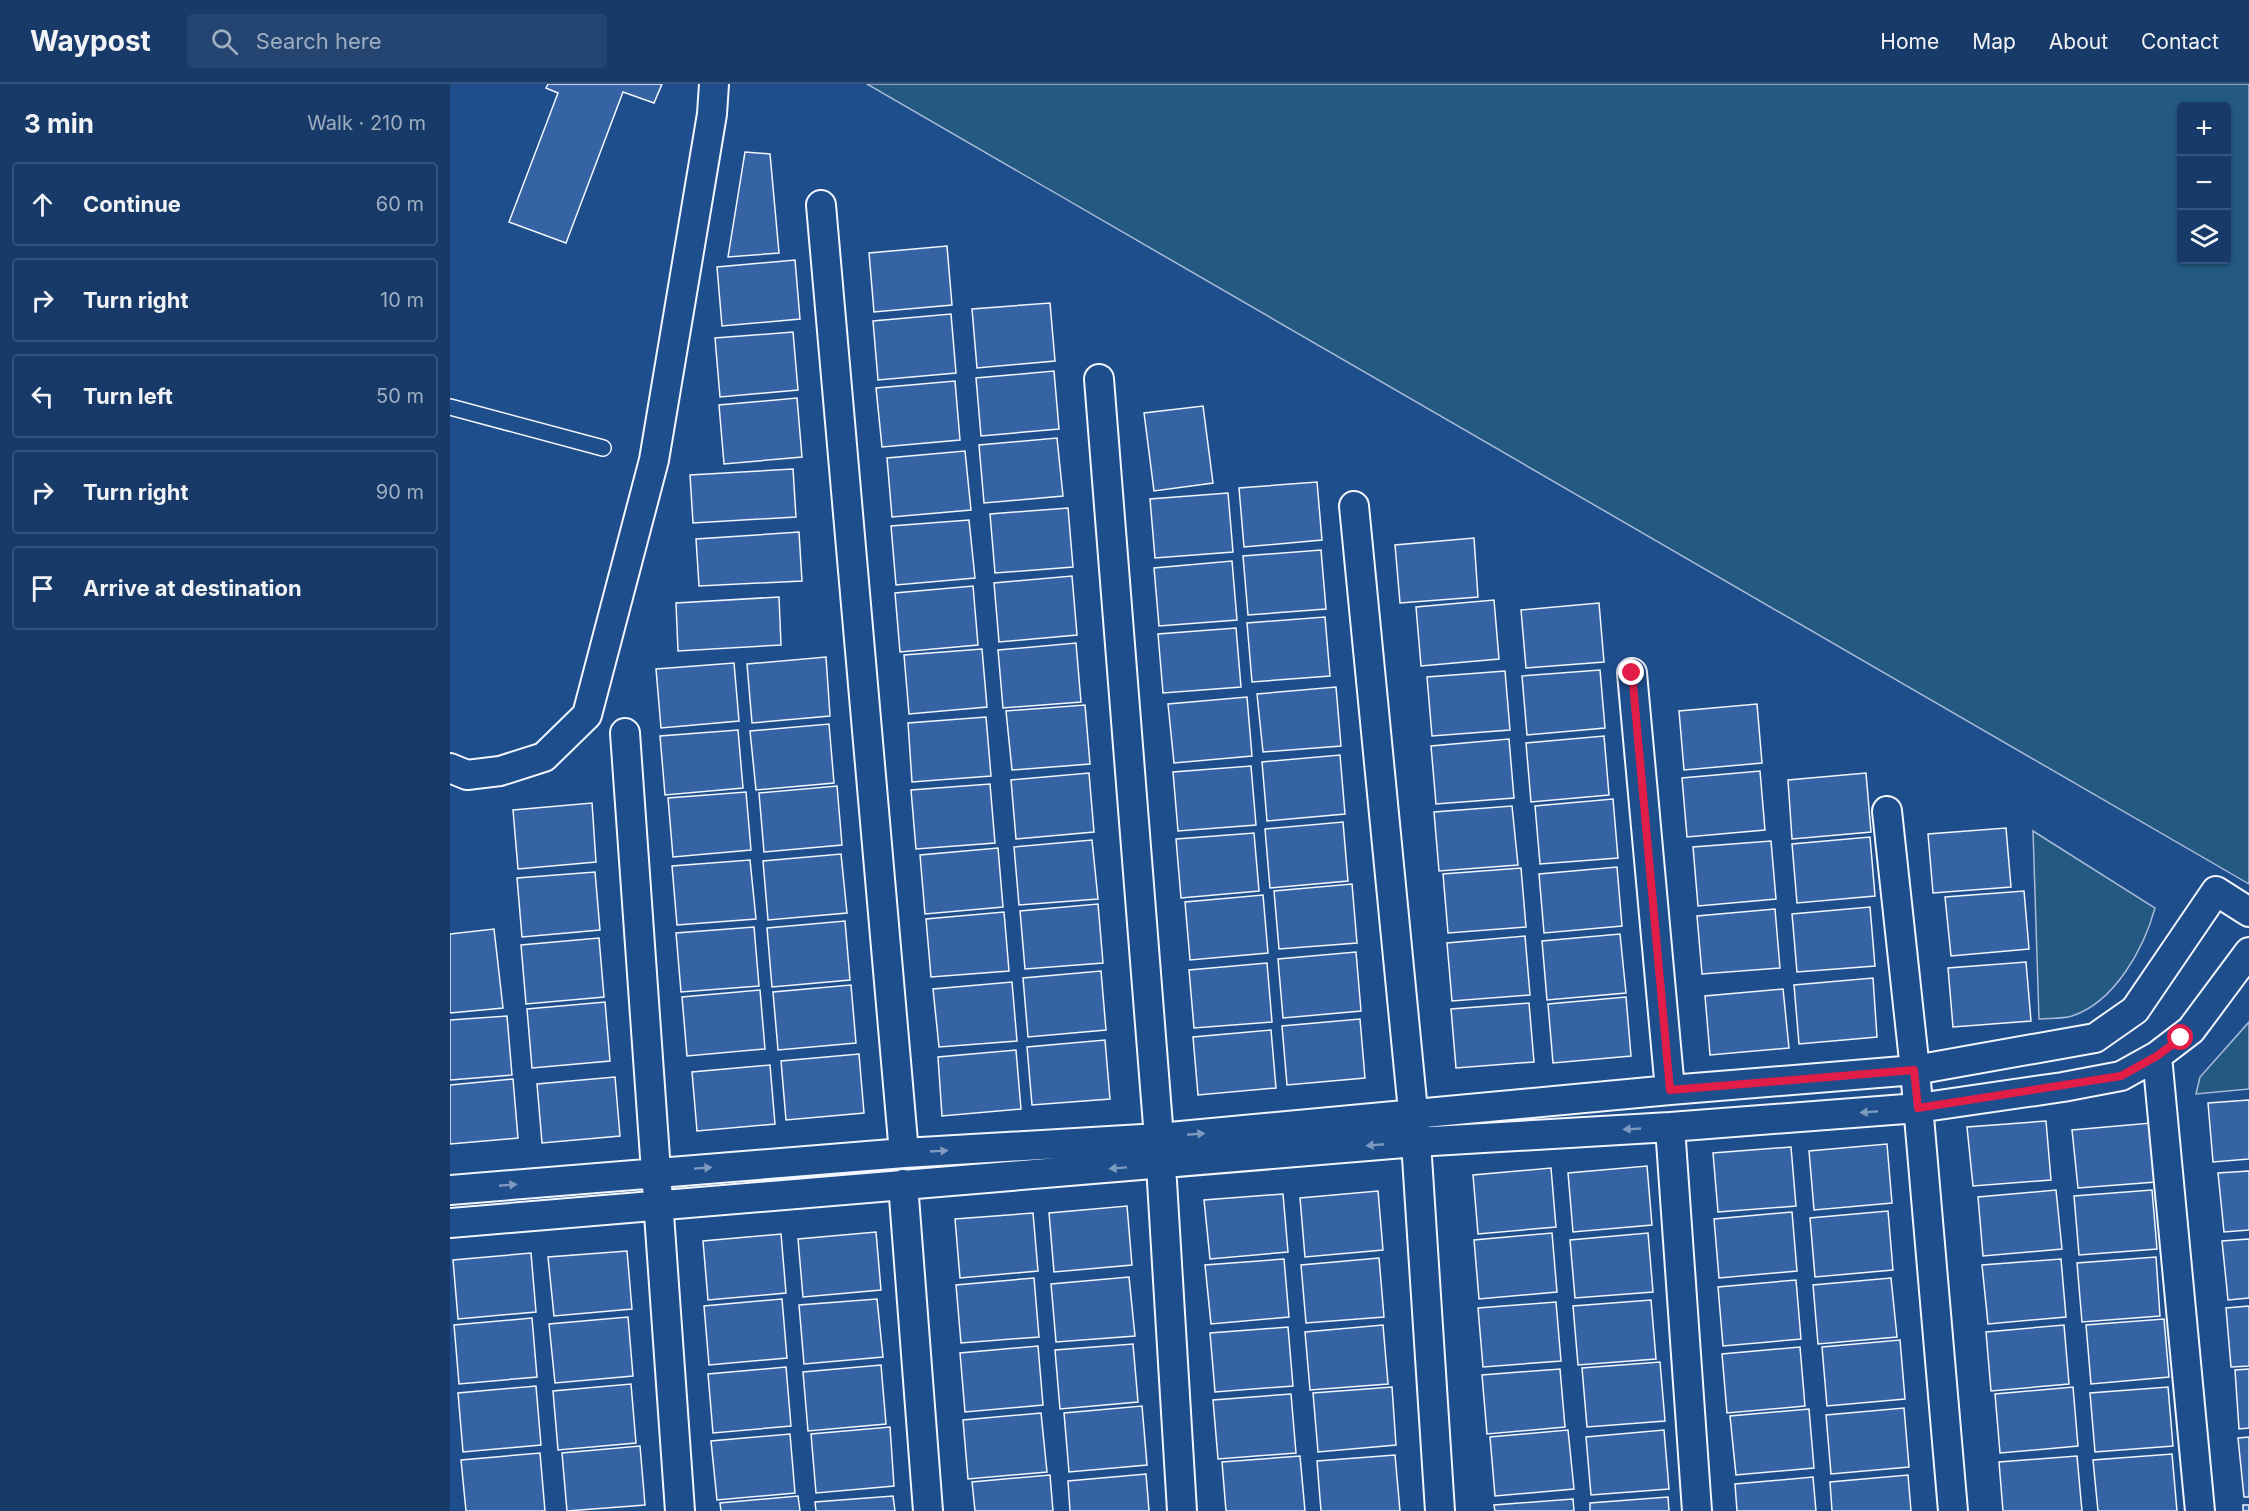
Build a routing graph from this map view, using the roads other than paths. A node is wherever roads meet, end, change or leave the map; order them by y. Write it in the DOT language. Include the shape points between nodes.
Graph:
graph roads {
  1 [pos="714,84"];
  2 [pos="821,205"];
  3 [pos="1099,379"];
  4 [pos="450,407"];
  5 [pos="603,448"];
  6 [pos="1354,506"];
  7 [pos="1632,673"];
  8 [pos="626,733"];
  9 [pos="450,768"];
  10 [pos="1887,811"];
  11 [pos="2249,912"];
  12 [pos="2249,952"];
  13 [pos="2249,985"];
  14 [pos="2191,1030"];
  15 [pos="2157,1056"];
  16 [pos="1914,1070"];
  17 [pos="1670,1090"];
  18 [pos="1918,1108"];
  19 [pos="1670,1127"];
  20 [pos="1414,1128"];
  21 [pos="1160,1151"];
  22 [pos="904,1153"];
  23 [pos="655,1172"];
  24 [pos="903,1184"];
  25 [pos="450,1190"];
  26 [pos="658,1206"];
  27 [pos="450,1223"];
  28 [pos="680,1511"];
  29 [pos="928,1511"];
  30 [pos="1182,1511"];
  31 [pos="1440,1511"];
  32 [pos="1697,1511"];
  33 [pos="1953,1511"];
  34 [pos="2200,1511"];
  1 -- 9 [label="street" via="711,126 654,459 587,715 544,757 500,771 467,775"];
  2 -- 22 [label="street"];
  3 -- 21 [label="street"];
  4 -- 5 [label="lane"];
  6 -- 20 [label="street"];
  7 -- 17 [label="street"];
  8 -- 23 [label="street"];
  10 -- 16 [label="street"];
  11 -- 16 [label="street" via="2216,891 2134,1010 2096,1038"];
  12 -- 14 [label="street"];
  13 -- 14 [label="street" via="2226,1012"];
  14 -- 15 [label="street"];
  15 -- 18 [label="street" via="2121,1076"];
  15 -- 34 [label="street"];
  16 -- 17 [label="street"];
  16 -- 18 [label="street"];
  17 -- 20 [label="street"];
  18 -- 19 [label="street, one-way"];
  18 -- 33 [label="street"];
  19 -- 20 [label="street, one-way"];
  19 -- 32 [label="street"];
  20 -- 21 [label="street"];
  20 -- 31 [label="street"];
  22 -- 21 [label="street, one-way"];
  21 -- 24 [label="street, one-way"];
  21 -- 30 [label="street"];
  23 -- 22 [label="street, one-way"];
  25 -- 23 [label="street, one-way"];
  23 -- 26 [label="street"];
  24 -- 26 [label="street"];
  24 -- 29 [label="street"];
  26 -- 27 [label="street"];
  26 -- 28 [label="street"];
}
